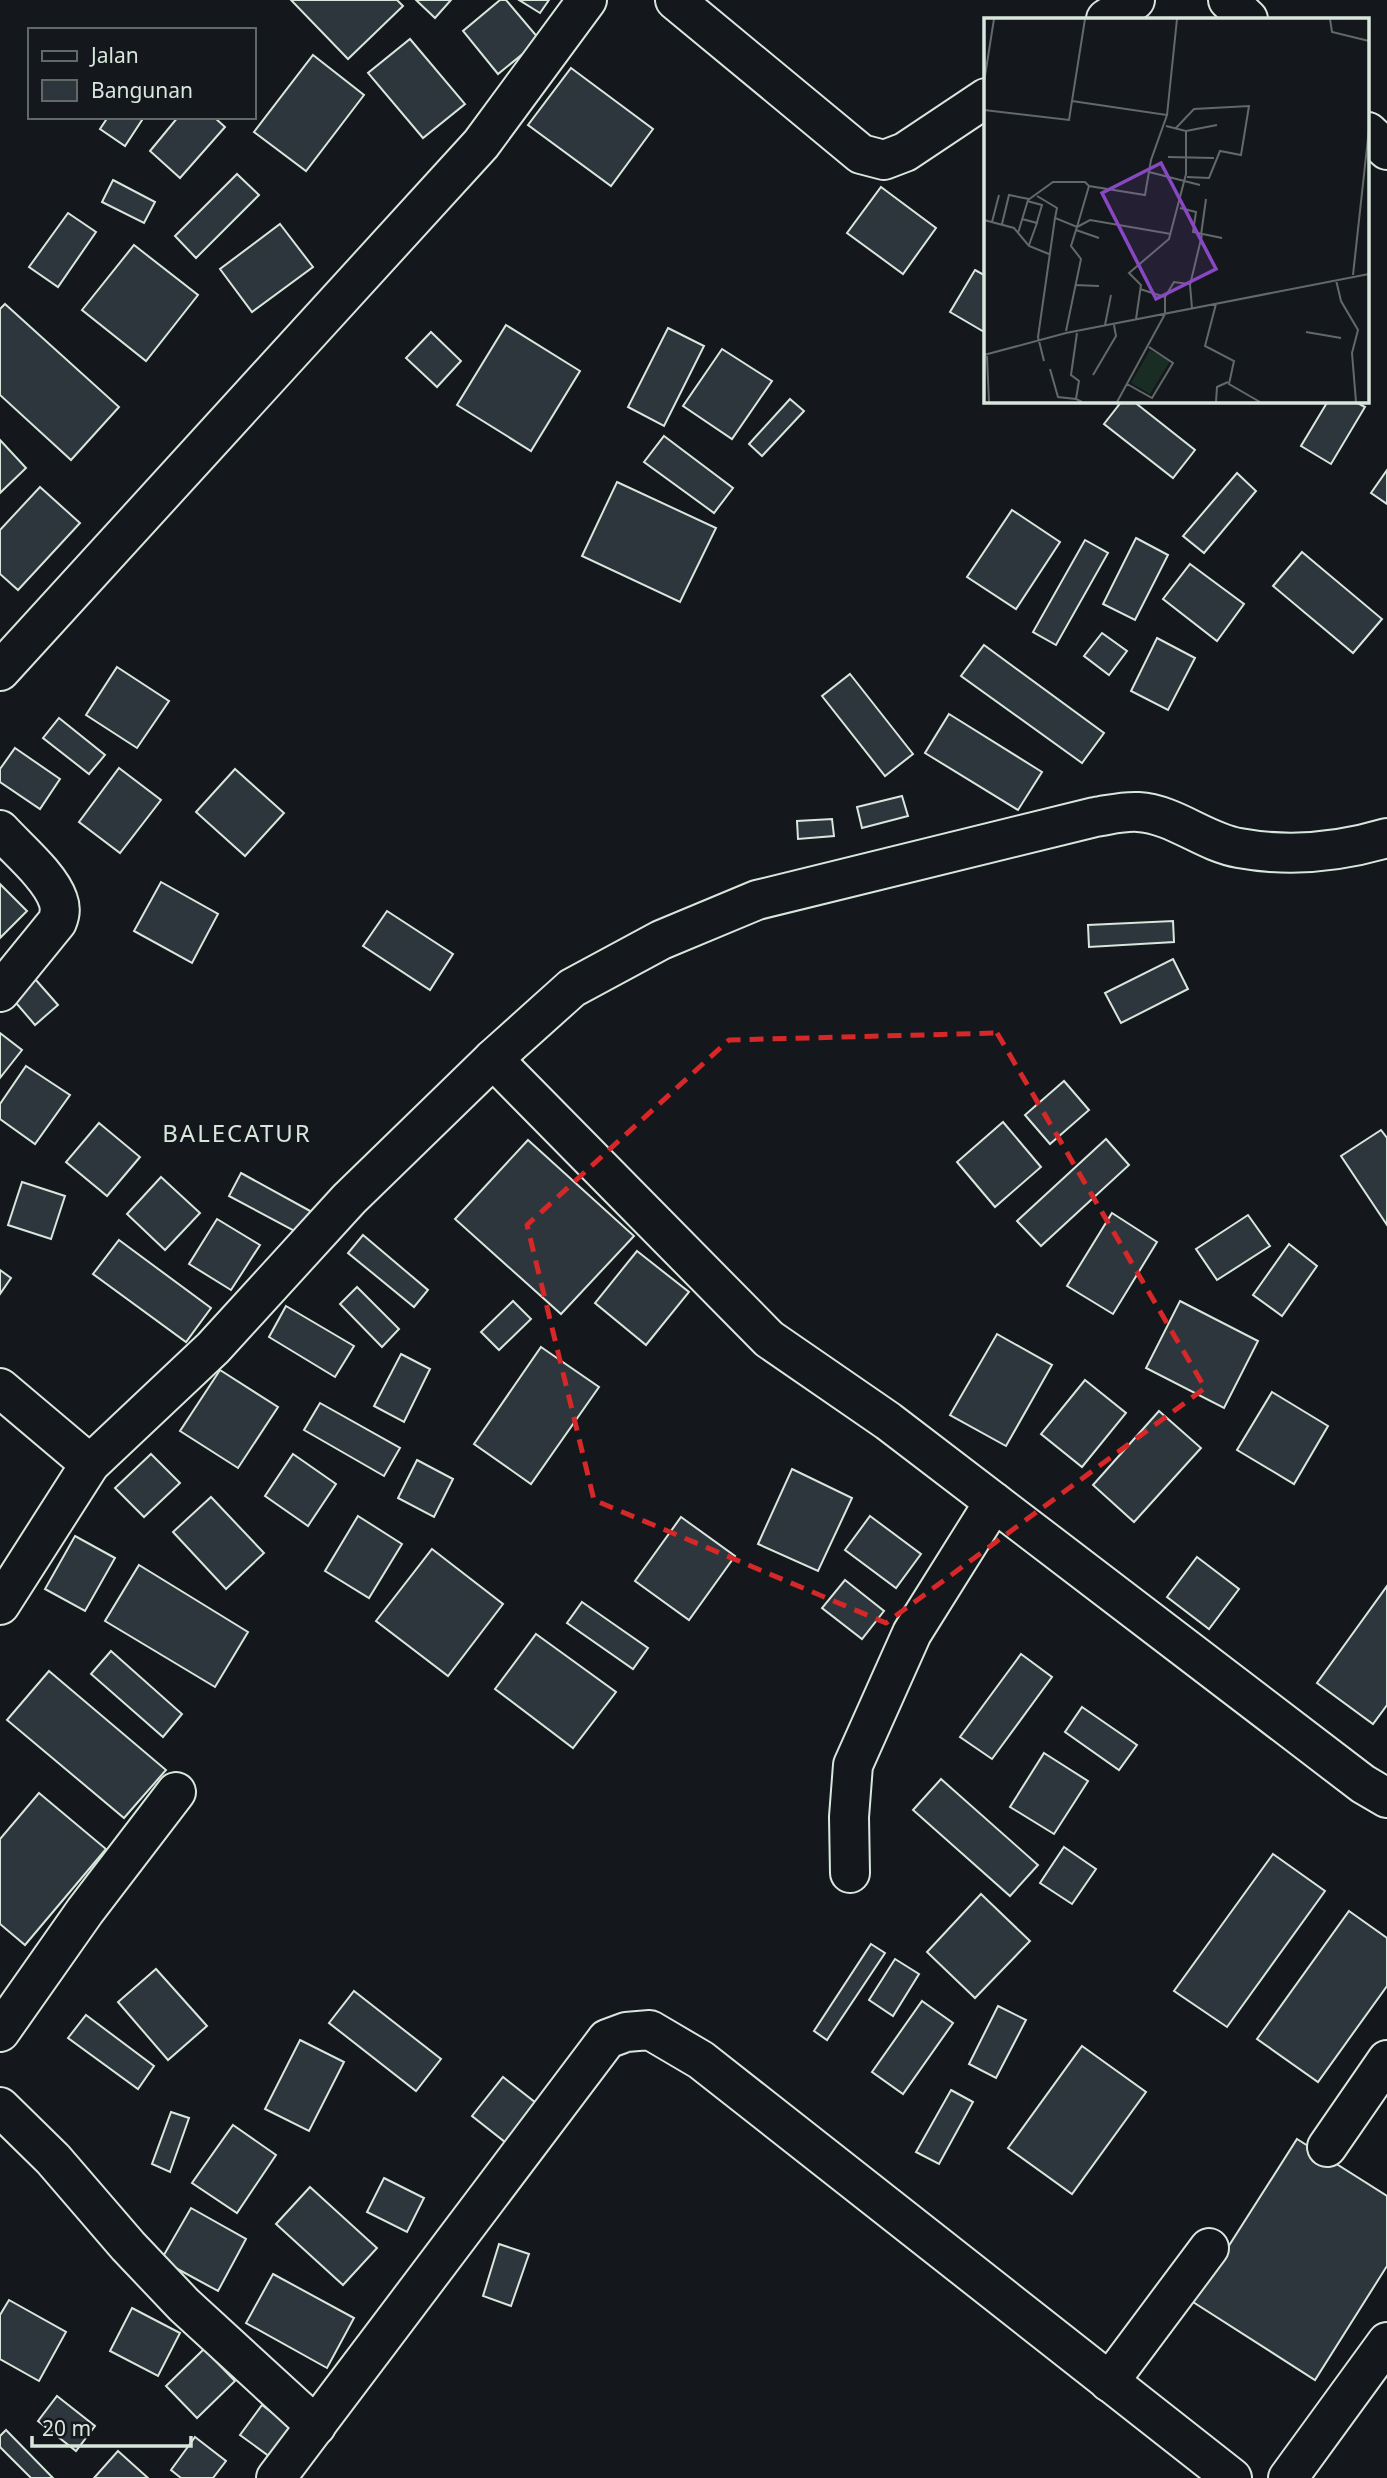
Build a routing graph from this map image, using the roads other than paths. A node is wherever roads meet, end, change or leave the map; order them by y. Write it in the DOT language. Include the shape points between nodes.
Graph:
graph roads {
  1 [pos="587,0"];
  2 [pos="675,0"];
  3 [pos="1135,0"];
  4 [pos="1228,0"];
  5 [pos="1108,18"];
  6 [pos="1247,18"];
  7 [pos="984,99"];
  8 [pos="1370,134"];
  9 [pos="1387,150"];
  10 [pos="0,671"];
  11 [pos="0,830"];
  12 [pos="1387,838"];
  13 [pos="0,992"];
  14 [pos="493,1059"];
  15 [pos="0,1388"];
  16 [pos="90,1464"];
  17 [pos="994,1502"];
  18 [pos="0,1605"];
  19 [pos="176,1792"];
  20 [pos="1387,1798"];
  21 [pos="850,1873"];
  22 [pos="0,2032"];
  23 [pos="1387,2060"];
  24 [pos="0,2107"];
  25 [pos="1327,2147"];
  26 [pos="1209,2248"];
  27 [pos="1387,2342"];
  28 [pos="1109,2382"];
  29 [pos="316,2426"];
  30 [pos="276,2478"];
  31 [pos="1232,2478"];
  32 [pos="1288,2478"];
  1 -- 10 [label="street" via="481,144"];
  2 -- 7 [label="street" via="861,155 884,160 905,152"];
  3 -- 5 [label="street"];
  4 -- 6 [label="street"];
  8 -- 9 [label="street"];
  11 -- 13 [label="street" via="48,883 59,900 60,912 57,922"];
  12 -- 14 [label="street" via="1300,853 1236,848 1138,812 1095,817 757,900 661,940 572,988"];
  14 -- 16 [label="street" via="349,1199 213,1348"];
  14 -- 17 [label="street" via="769,1339"];
  15 -- 16 [label="street"];
  16 -- 18 [label="street"];
  17 -- 20 [label="street"];
  17 -- 21 [label="street" via="912,1633 853,1765"];
  19 -- 22 [label="street"];
  23 -- 25 [label="street"];
  24 -- 29 [label="street" via="184,2305"];
  26 -- 28 [label="street"];
  27 -- 32 [label="street"];
  28 -- 29 [label="street" via="701,2060 650,2030 607,2039"];
  28 -- 31 [label="street"];
  29 -- 30 [label="street"];
}
